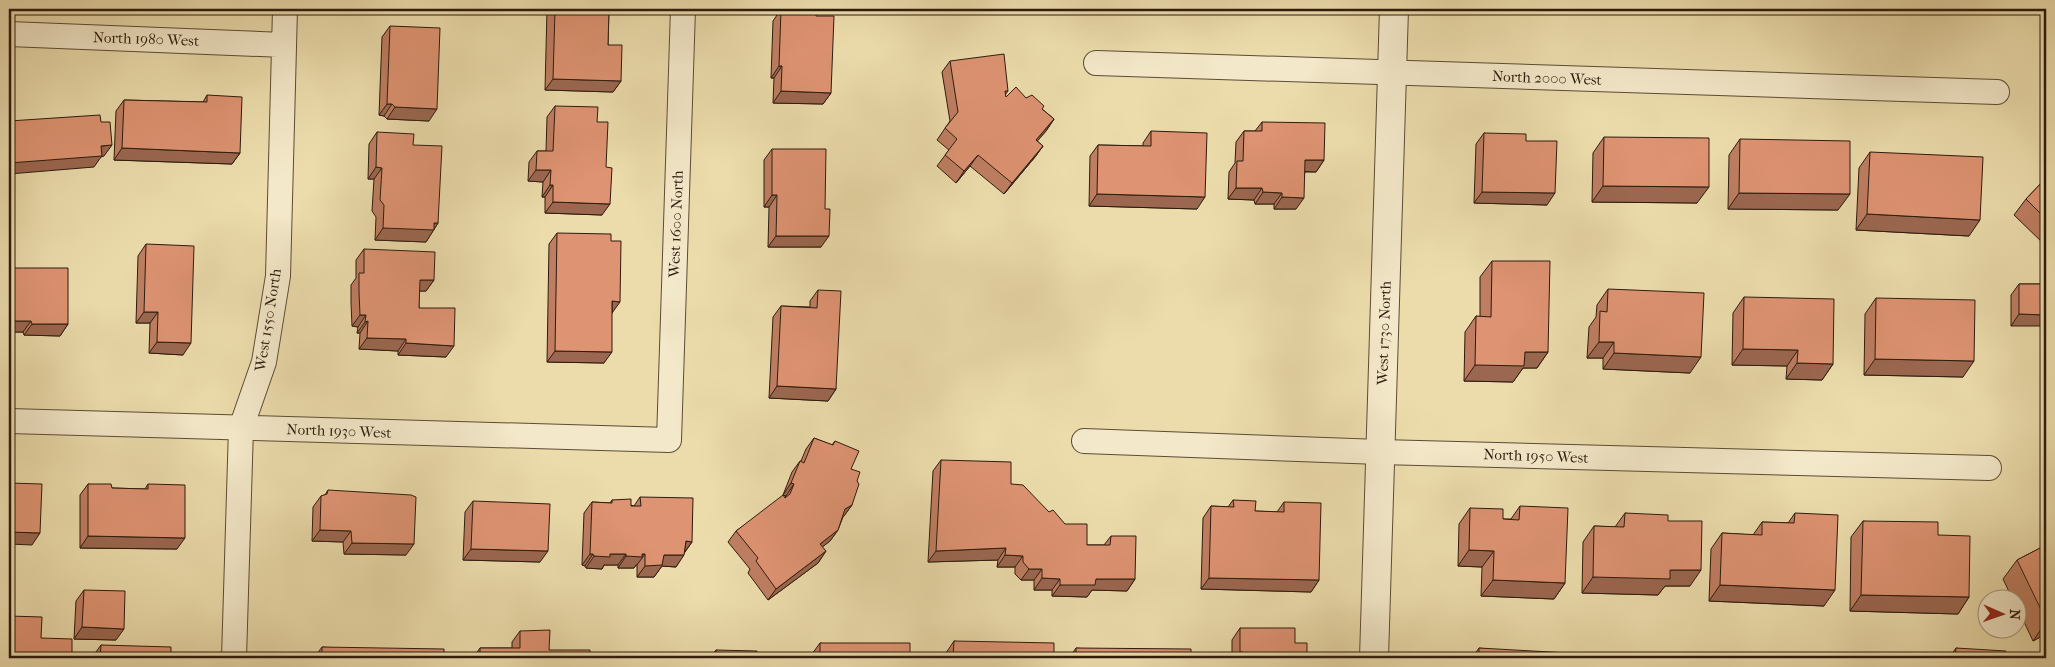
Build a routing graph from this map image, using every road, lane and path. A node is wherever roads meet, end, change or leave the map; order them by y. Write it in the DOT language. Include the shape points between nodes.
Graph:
graph roads {
  1 [pos="285,9"];
  2 [pos="683,9"];
  3 [pos="1394,9"];
  4 [pos="9,34"];
  5 [pos="284,45"];
  6 [pos="1096,64"];
  7 [pos="1392,73"];
  8 [pos="1997,92"];
  9 [pos="9,421"];
  10 [pos="241,428"];
  11 [pos="669,440"];
  12 [pos="1084,440"];
  13 [pos="1380,452"];
  14 [pos="1989,468"];
  15 [pos="234,658"];
  16 [pos="1374,658"];
  1 -- 5 [label="street, West 1550 North"];
  2 -- 11 [label="street, West 1600 North"];
  3 -- 7 [label="street, West 1730 North"];
  4 -- 5 [label="street, North 1980 West"];
  5 -- 10 [label="street, West 1550 North" via="278,276 264,362"];
  6 -- 7 [label="street, North 2000 West"];
  7 -- 8 [label="street, North 2000 West"];
  7 -- 13 [label="street, West 1730 North"];
  9 -- 10 [label="street, North 1930 West"];
  10 -- 11 [label="street, North 1930 West"];
  10 -- 15 [label="street, West 1550 North"];
  12 -- 13 [label="street, North 1950 West"];
  13 -- 14 [label="street, North 1950 West"];
  13 -- 16 [label="street, West 1730 North"];
}
